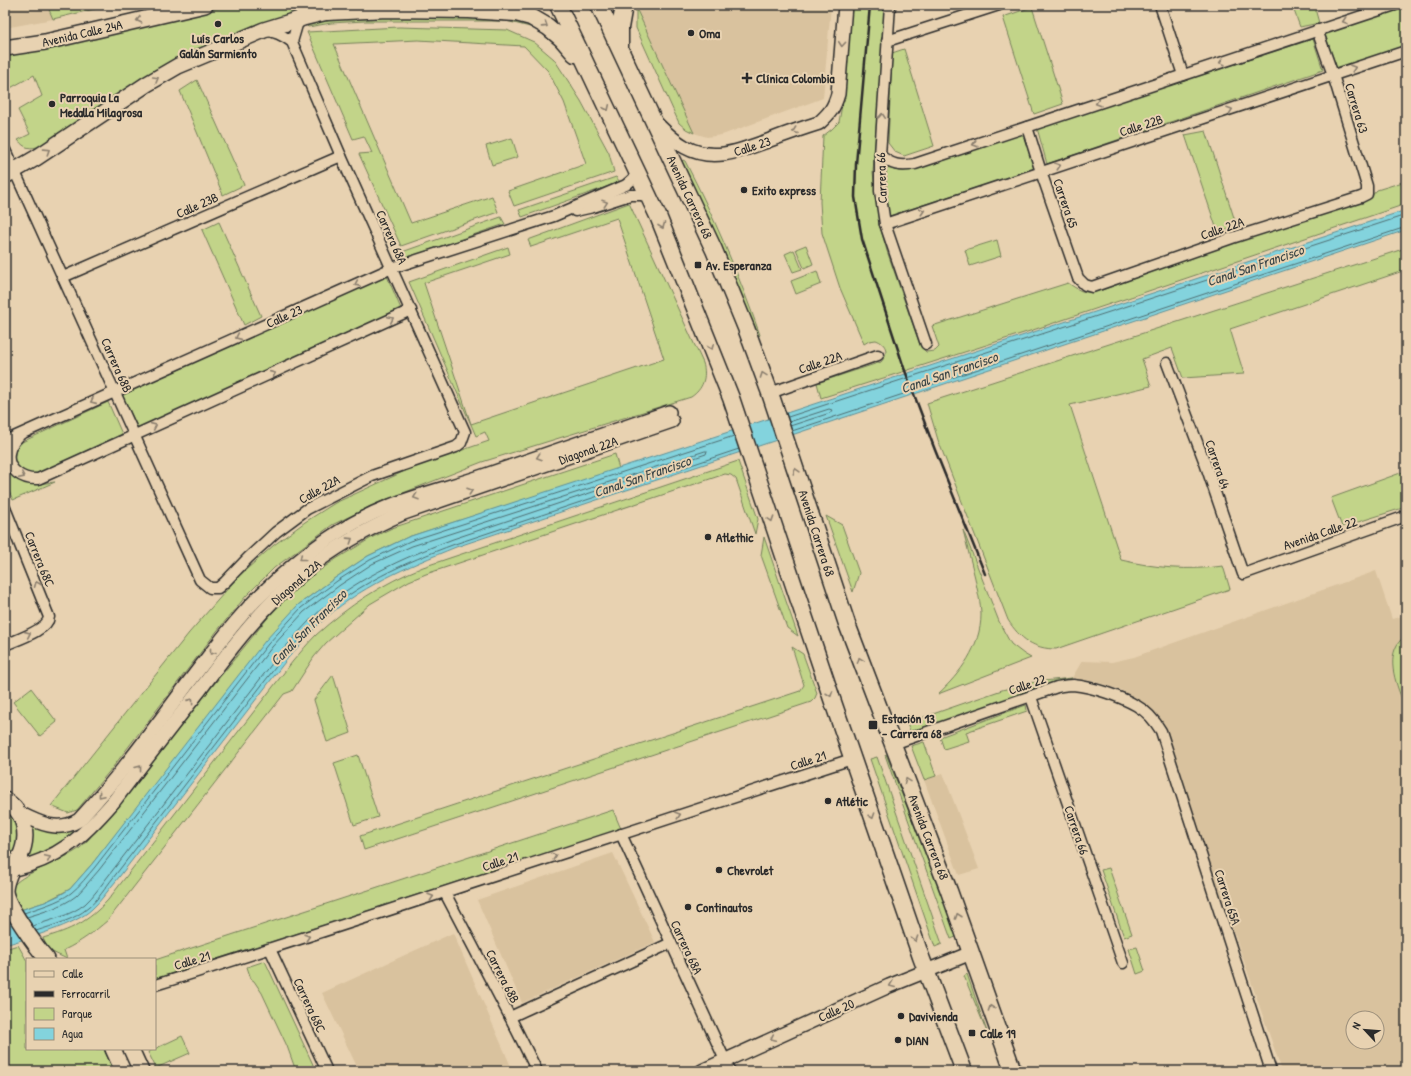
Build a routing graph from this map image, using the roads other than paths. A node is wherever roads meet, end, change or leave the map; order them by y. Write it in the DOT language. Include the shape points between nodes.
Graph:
graph roads {
  1 [pos="205,5"];
  2 [pos="356,5"];
  3 [pos="558,5"];
  4 [pos="599,5"];
  5 [pos="624,5"];
  6 [pos="845,5"];
  7 [pos="890,5"];
  8 [pos="999,5"];
  9 [pos="1160,5"];
  10 [pos="1395,5"];
  11 [pos="327,12"];
  12 [pos="303,18"];
  13 [pos="1317,30"];
  14 [pos="262,31"];
  15 [pos="887,41"];
  16 [pos="292,42"];
  17 [pos="5,48"];
  18 [pos="620,51"];
  19 [pos="1406,51"];
  20 [pos="590,73"];
  21 [pos="1183,75"];
  22 [pos="1333,75"];
  23 [pos="655,122"];
  24 [pos="1027,127"];
  25 [pos="5,150"];
  26 [pos="880,155"];
  27 [pos="341,156"];
  28 [pos="637,171"];
  29 [pos="1041,172"];
  30 [pos="10,173"];
  31 [pos="1367,194"];
  32 [pos="648,195"];
  33 [pos="554,216"];
  34 [pos="885,224"];
  35 [pos="392,268"];
  36 [pos="62,277"];
  37 [pos="1085,285"];
  38 [pos="411,310"];
  39 [pos="926,344"];
  40 [pos="878,355"];
  41 [pos="1167,363"];
  42 [pos="114,391"];
  43 [pos="770,393"];
  44 [pos="21,433"];
  45 [pos="134,435"];
  46 [pos="5,441"];
  47 [pos="461,442"];
  48 [pos="5,508"];
  49 [pos="1406,516"];
  50 [pos="1243,574"];
  51 [pos="210,588"];
  52 [pos="5,645"];
  53 [pos="1031,697"];
  54 [pos="1161,731"];
  55 [pos="893,744"];
  56 [pos="852,759"];
  57 [pos="10,803"];
  58 [pos="620,834"];
  59 [pos="8,872"];
  60 [pos="445,893"];
  61 [pos="8,910"];
  62 [pos="671,943"];
  63 [pos="29,944"];
  64 [pos="270,949"];
  65 [pos="971,953"];
  66 [pos="34,958"];
  67 [pos="46,958"];
  68 [pos="1123,963"];
  69 [pos="926,971"];
  70 [pos="156,985"];
  71 [pos="510,1017"];
  72 [pos="113,1050"];
  73 [pos="131,1050"];
  74 [pos="728,1066"];
  75 [pos="123,1071"];
  76 [pos="141,1071"];
  77 [pos="326,1071"];
  78 [pos="537,1071"];
  79 [pos="702,1071"];
  80 [pos="964,1071"];
  81 [pos="1013,1071"];
  82 [pos="1271,1071"];
  1 -- 17 [label="main road, Avenida Calle 24A, one-way" via="45,42"];
  2 -- 11 [label="main road"];
  3 -- 20 [label="main road"];
  4 -- 18 [label="main road, Avenida Carrera 68"];
  5 -- 18 [label="main road"];
  6 -- 23 [label="street, Calle 23, one-way" via="838,94 830,114 819,122 738,152 721,155 710,155 684,147"];
  7 -- 15 [label="street, Carrera 66"];
  8 -- 15 [label="street"];
  9 -- 21 [label="street"];
  10 -- 13 [label="street, one-way"];
  11 -- 12 [label="main road"];
  11 -- 20 [label="main road, one-way" via="387,9 516,13 538,20 553,30"];
  12 -- 14 [label="main road"];
  12 -- 16 [label="street" via="297,25"];
  13 -- 21 [label="street, one-way"];
  13 -- 22 [label="street, Carrera 63"];
  14 -- 16 [label="street" via="278,33"];
  30 -- 14 [label="main road, one-way" via="178,66"];
  26 -- 15 [label="street, Carrera 66, one-way"];
  16 -- 27 [label="street, Carrera 68A"];
  18 -- 23 [label="main road, Avenida Carrera 68"];
  22 -- 19 [label="street, Calle 22B, one-way"];
  20 -- 28 [label="main road, one-way"];
  21 -- 24 [label="street, one-way"];
  29 -- 22 [label="street, Calle 22B, one-way"];
  22 -- 31 [label="street, Carrera 63" via="1367,186"];
  43 -- 23 [label="main road, Avenida Carrera 68, one-way" via="714,250"];
  24 -- 26 [label="street, one-way" via="905,166 893,164"];
  24 -- 29 [label="street, Carrera 65"];
  25 -- 30 [label="street, Carrera 68B"];
  26 -- 34 [label="street, Carrera 66" via="880,191"];
  27 -- 35 [label="street, Carrera 68A"];
  27 -- 36 [label="street, Calle 23B"];
  28 -- 32 [label="main road"];
  28 -- 33 [label="street, Calle 23" via="626,185"];
  34 -- 29 [label="street, Calle 22B, one-way"];
  29 -- 37 [label="street, Carrera 65" via="1078,278"];
  30 -- 36 [label="street, Carrera 68B"];
  31 -- 37 [label="street, Calle 22A" via="1092,287"];
  33 -- 32 [label="street, Calle 23, one-way" via="630,195"];
  32 -- 56 [label="main road, one-way" via="718,365"];
  33 -- 35 [label="street, Calle 23"];
  34 -- 39 [label="street, Carrera 66"];
  35 -- 38 [label="street, Carrera 68A"];
  35 -- 42 [label="street, Calle 23, one-way"];
  36 -- 42 [label="street, Carrera 68B"];
  45 -- 38 [label="street, one-way"];
  38 -- 47 [label="street, Carrera 68A" via="465,432"];
  40 -- 43 [label="street, Calle 22A"];
  41 -- 50 [label="street, Carrera 64"];
  42 -- 44 [label="street, Calle 23, one-way"];
  42 -- 45 [label="street, Carrera 68B"];
  55 -- 43 [label="main road, Avenida Carrera 68, one-way" via="847,624"];
  44 -- 45 [label="street, one-way" via="12,443 8,453 9,462 14,471 32,480"];
  44 -- 46 [label="street, Calle 23"];
  45 -- 51 [label="street, Carrera 68B" via="200,580"];
  47 -- 51 [label="street, Calle 22A" via="456,447 372,476 307,509 276,532 226,582 218,588"];
  52 -- 48 [label="street, Carrera 68C, one-way" via="43,628 49,621 49,614"];
  49 -- 50 [label="street, Avenida Calle 22"];
  53 -- 54 [label="street, Calle 22" via="1071,685 1094,689 1138,706 1153,719"];
  53 -- 55 [label="street, Calle 22"];
  53 -- 68 [label="street, Carrera 66"];
  54 -- 82 [label="street, Carrera 65A"];
  65 -- 55 [label="main road, Avenida Carrera 68, one-way"];
  58 -- 56 [label="street, Calle 21, one-way"];
  56 -- 69 [label="main road, one-way"];
  57 -- 59 [label="main road" via="23,823 26,834 21,857"];
  59 -- 57 [label="street, Diagonal 22A, one-way" via="55,855 79,838 114,801 252,624 285,589 326,555 364,532 404,513 671,416 417,496 365,518 324,541 281,575 244,613 79,820 73,824 56,827 41,824"];
  60 -- 58 [label="street, Calle 21, one-way"];
  58 -- 62 [label="street, Carrera 68A"];
  59 -- 61 [label="main road" via="5,889"];
  64 -- 60 [label="street, Calle 21, one-way"];
  60 -- 71 [label="street, Carrera 68B"];
  61 -- 63 [label="main road"];
  62 -- 71 [label="street"];
  62 -- 74 [label="street, Carrera 68A"];
  63 -- 66 [label="main road"];
  63 -- 67 [label="main road"];
  64 -- 70 [label="street, Calle 21"];
  64 -- 77 [label="street, Carrera 68C"];
  65 -- 69 [label="street, Calle 20"];
  81 -- 65 [label="main road, Avenida Carrera 68, one-way"];
  69 -- 74 [label="street, Calle 20, one-way" via="889,986"];
  69 -- 80 [label="main road"];
  71 -- 78 [label="street, Carrera 68B"];
  72 -- 75 [label="main road"];
  73 -- 76 [label="main road"];
  74 -- 79 [label="street, Calle 20"];
}
